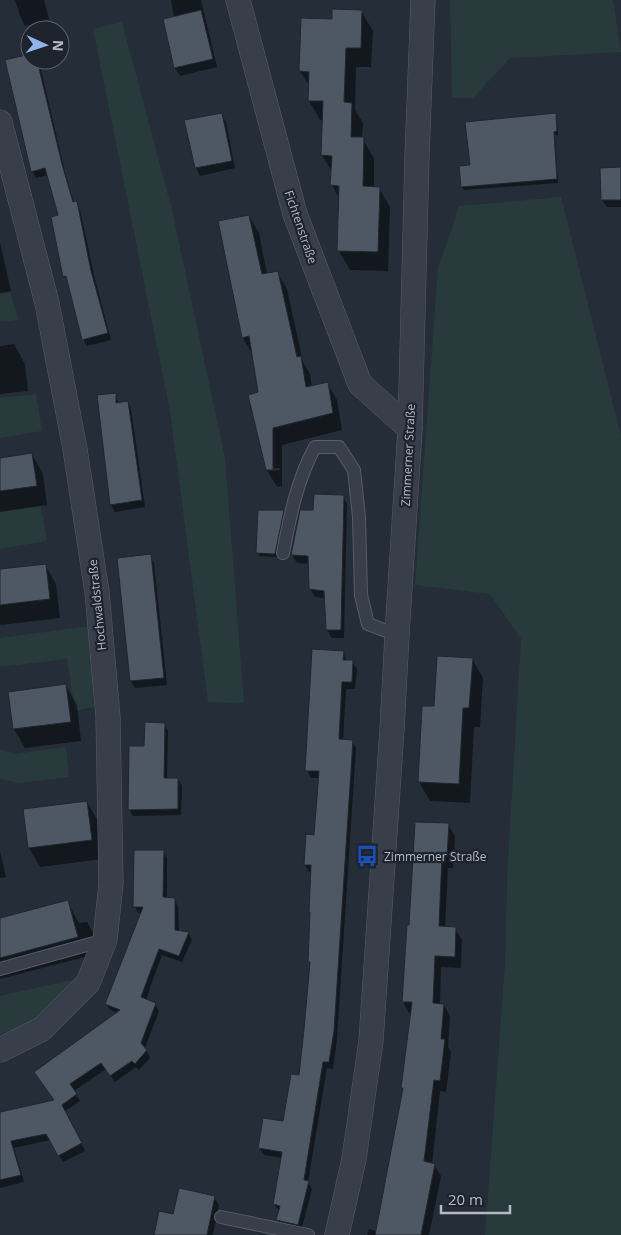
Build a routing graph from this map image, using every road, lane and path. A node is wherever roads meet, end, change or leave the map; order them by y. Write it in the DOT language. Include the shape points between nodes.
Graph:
graph roads {
  1 [pos="238,0"];
  2 [pos="423,0"];
  3 [pos="1,132"];
  4 [pos="410,429"];
  5 [pos="284,553"];
  6 [pos="396,635"];
  7 [pos="105,940"];
  8 [pos="0,969"];
  9 [pos="0,1050"];
  10 [pos="221,1217"];
  11 [pos="308,1235"];
  12 [pos="337,1235"];
  1 -- 4 [label="street, Fichtenstraße" via="295,214 360,384"];
  2 -- 4 [label="street, Zimmerner Straße"];
  3 -- 7 [label="street, Hochwaldstraße" via="47,303 75,449 97,592 108,717 111,882"];
  4 -- 6 [label="street, Zimmerner Straße"];
  5 -- 6 [label="lane" via="292,506 305,464 315,447 339,446 354,470 361,595 368,624"];
  6 -- 12 [label="street, Zimmerner Straße" via="371,1041 354,1159"];
  7 -- 8 [label="lane"];
  7 -- 9 [label="street, Hochwaldstraße" via="88,983 42,1028"];
  10 -- 11 [label="lane"];
}
